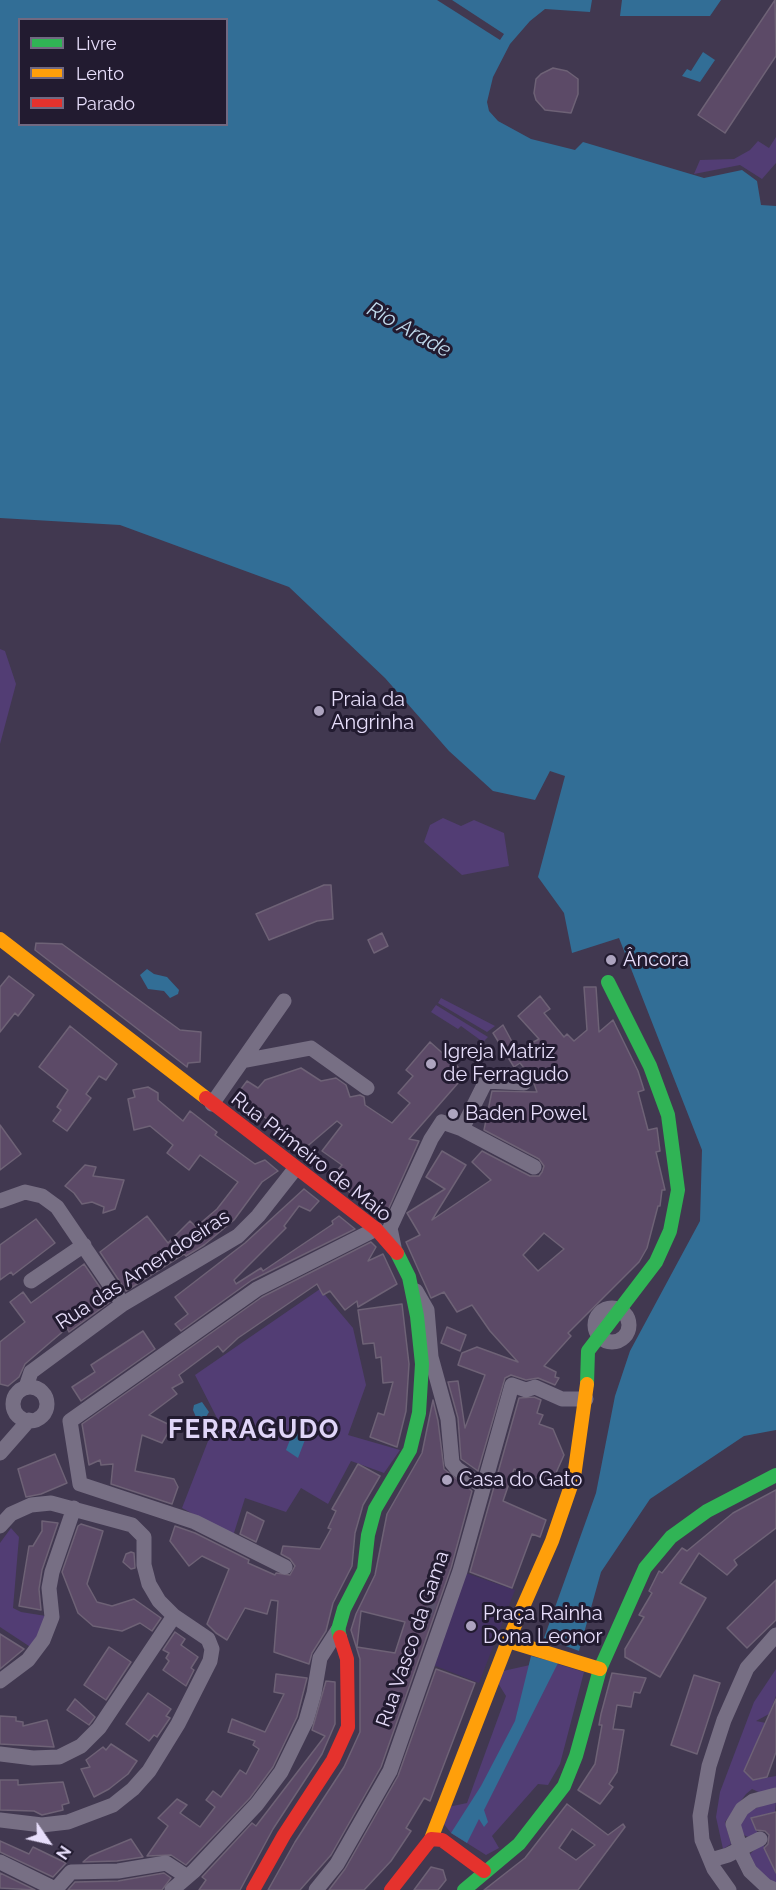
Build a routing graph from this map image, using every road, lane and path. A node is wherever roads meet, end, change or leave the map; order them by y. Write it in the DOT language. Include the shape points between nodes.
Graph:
graph roads {
  1 [pos="0,939"];
  2 [pos="608,982"];
  3 [pos="284,1001"];
  4 [pos="242,1061"];
  5 [pos="524,1083"];
  6 [pos="367,1088"];
  7 [pos="212,1104"];
  8 [pos="462,1129"];
  9 [pos="534,1167"];
  10 [pos="295,1168"];
  11 [pos="0,1201"];
  12 [pos="376,1229"];
  13 [pos="84,1245"];
  14 [pos="394,1246"];
  15 [pos="409,1277"];
  16 [pos="31,1281"];
  17 [pos="123,1304"];
  18 [pos="619,1309"];
  19 [pos="598,1336"];
  20 [pos="26,1387"];
  21 [pos="7,1399"];
  22 [pos="586,1399"];
  23 [pos="46,1410"];
  24 [pos="29,1420"];
  25 [pos="70,1421"];
  26 [pos="0,1453"];
  27 [pos="776,1475"];
  28 [pos="80,1484"];
  29 [pos="482,1486"];
  30 [pos="80,1509"];
  31 [pos="0,1526"];
  32 [pos="285,1567"];
  33 [pos="174,1616"];
  34 [pos="338,1630"];
  35 [pos="776,1635"];
  36 [pos="508,1641"];
  37 [pos="600,1669"];
  38 [pos="0,1681"];
  39 [pos="0,1754"];
  40 [pos="773,1796"];
  41 [pos="0,1820"];
  42 [pos="760,1839"];
  43 [pos="436,1840"];
  44 [pos="740,1847"];
  45 [pos="711,1860"];
  46 [pos="0,1862"];
  47 [pos="484,1871"];
  48 [pos="186,1876"];
  49 [pos="57,1890"];
  50 [pos="172,1890"];
  51 [pos="253,1890"];
  52 [pos="316,1890"];
  53 [pos="391,1890"];
  54 [pos="464,1890"];
  55 [pos="729,1890"];
  56 [pos="776,1890"];
  1 -- 7 [label="street, Rua Primeiro de Maio"];
  2 -- 18 [label="street" via="650,1066 668,1115 678,1190 670,1231 656,1262"];
  3 -- 4 [label="street"];
  4 -- 6 [label="street" via="311,1048"];
  4 -- 7 [label="street"];
  5 -- 8 [label="street" via="486,1081"];
  7 -- 10 [label="street, Rua Primeiro de Maio"];
  8 -- 9 [label="street"];
  8 -- 14 [label="street" via="442,1122 430,1139 390,1228"];
  10 -- 12 [label="street, Rua Primeiro de Maio"];
  10 -- 17 [label="street, Rua das Amendoeiras" via="238,1236"];
  11 -- 13 [label="street" via="25,1192 42,1196 57,1207"];
  12 -- 14 [label="street, Rua Primeiro de Maio"];
  12 -- 25 [label="street" via="257,1289"];
  13 -- 16 [label="street"];
  13 -- 17 [label="street"];
  14 -- 15 [label="street, Rua Primeiro de Maio"];
  15 -- 29 [label="street" via="426,1307 431,1357 448,1419 452,1463"];
  15 -- 34 [label="street, Rua Primeiro de Maio" via="422,1364 419,1413 410,1450 375,1509 364,1570"];
  17 -- 20 [label="street, Rua das Amendoeiras" via="31,1372"];
  18 -- 19 [label="street" via="608,1308 599,1313 595,1323"];
  18 -- 19 [label="street" via="629,1321 625,1336 610,1342"];
  19 -- 22 [label="street" via="588,1351"];
  20 -- 21 [label="street"];
  20 -- 23 [label="street" via="42,1391 47,1400"];
  21 -- 24 [label="street" via="16,1412"];
  22 -- 29 [label="street, Rua Vasco da Gama" via="562,1399 535,1387 526,1390 512,1385"];
  22 -- 36 [label="street" via="574,1477 552,1541"];
  23 -- 24 [label="street" via="39,1418"];
  23 -- 25 [label="street"];
  24 -- 26 [label="street"];
  25 -- 28 [label="street"];
  27 -- 37 [label="street" via="707,1511 671,1537 645,1568"];
  28 -- 30 [label="street"];
  28 -- 32 [label="street" via="195,1522"];
  29 -- 52 [label="street, Rua Vasco da Gama" via="460,1571 390,1771 337,1864"];
  30 -- 31 [label="street" via="51,1503 31,1505 10,1514"];
  30 -- 33 [label="street" via="140,1530 149,1584"];
  30 -- 38 [label="street" via="52,1572 52,1617 43,1640 28,1660"];
  33 -- 39 [label="street" via="99,1728 81,1746 59,1757"];
  33 -- 41 [label="street" via="208,1640 212,1649 210,1661 178,1724 149,1772 112,1805 90,1815 42,1825"];
  34 -- 48 [label="street" via="320,1658 306,1721 281,1772 257,1804"];
  34 -- 51 [label="street" via="347,1659 348,1727 333,1760"];
  35 -- 45 [label="street" via="747,1668 709,1766 700,1816 702,1840"];
  36 -- 37 [label="street"];
  36 -- 43 [label="street"];
  37 -- 47 [label="street" via="564,1786 519,1844"];
  40 -- 44 [label="street" via="753,1801 742,1809 733,1824"];
  42 -- 44 [label="street"];
  43 -- 47 [label="street"];
  43 -- 53 [label="street"];
  44 -- 45 [label="street"];
  44 -- 56 [label="street" via="750,1871"];
  45 -- 55 [label="street"];
  46 -- 49 [label="street"];
  47 -- 54 [label="street"];
  48 -- 49 [label="street" via="166,1863 118,1871 71,1872"];
  48 -- 50 [label="street"];
}
